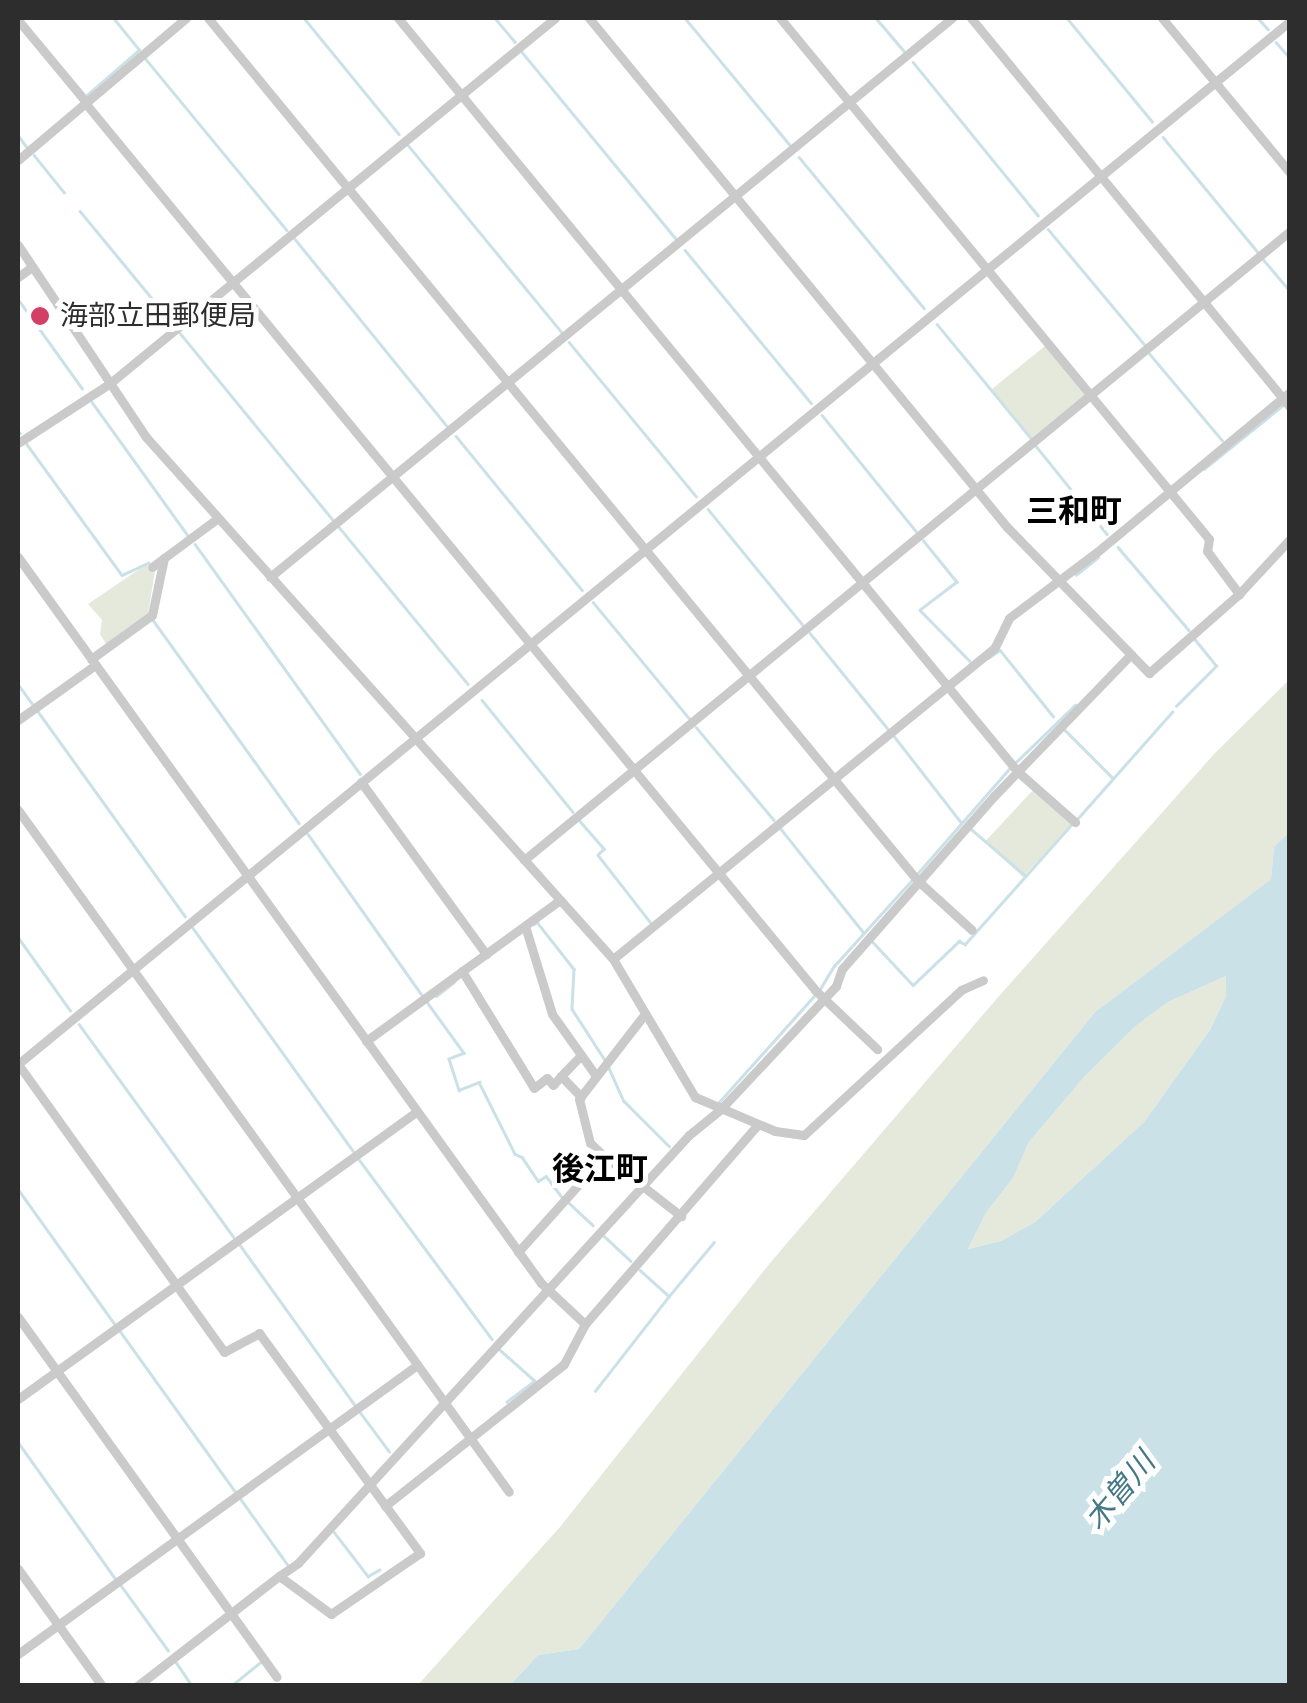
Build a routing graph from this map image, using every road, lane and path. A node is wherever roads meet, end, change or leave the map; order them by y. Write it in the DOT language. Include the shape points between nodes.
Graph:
graph roads {
  1 [pos="186,18"];
  2 [pos="208,18"];
  3 [pos="398,18"];
  4 [pos="555,18"];
  5 [pos="589,18"];
  6 [pos="780,18"];
  7 [pos="952,18"];
  8 [pos="971,18"];
  9 [pos="1162,18"];
  10 [pos="18,20"];
  11 [pos="1290,22"];
  12 [pos="1216,84"];
  13 [pos="462,94"];
  14 [pos="86,104"];
  15 [pos="852,104"];
  16 [pos="18,160"];
  17 [pos="1290,174"];
  18 [pos="1100,176"];
  19 [pos="348,188"];
  20 [pos="735,196"];
  21 [pos="1290,231"];
  22 [pos="18,244"];
  23 [pos="32,266"];
  24 [pos="987,269"];
  25 [pos="18,277"];
  26 [pos="233,282"];
  27 [pos="621,289"];
  28 [pos="1203,302"];
  29 [pos="873,363"];
  30 [pos="109,384"];
  31 [pos="509,385"];
  32 [pos="1090,394"];
  33 [pos="1287,401"];
  34 [pos="18,442"];
  35 [pos="759,456"];
  36 [pos="394,476"];
  37 [pos="976,489"];
  38 [pos="1170,491"];
  39 [pos="218,518"];
  40 [pos="1290,539"];
  41 [pos="645,550"];
  42 [pos="18,557"];
  43 [pos="164,558"];
  44 [pos="152,567"];
  45 [pos="270,576"];
  46 [pos="1060,580"];
  47 [pos="862,582"];
  48 [pos="1239,594"];
  49 [pos="531,643"];
  50 [pos="1132,654"];
  51 [pos="93,662"];
  52 [pos="748,674"];
  53 [pos="948,686"];
  54 [pos="18,720"];
  55 [pos="417,738"];
  56 [pos="634,768"];
  57 [pos="1018,772"];
  58 [pos="834,779"];
  59 [pos="362,782"];
  60 [pos="18,810"];
  61 [pos="1075,822"];
  62 [pos="524,860"];
  63 [pos="719,873"];
  64 [pos="246,876"];
  65 [pos="920,883"];
  66 [pos="560,900"];
  67 [pos="525,926"];
  68 [pos="972,930"];
  69 [pos="486,954"];
  70 [pos="613,959"];
  71 [pos="132,968"];
  72 [pos="462,971"];
  73 [pos="983,980"];
  74 [pos="820,996"];
  75 [pos="644,1014"];
  76 [pos="366,1041"];
  77 [pos="877,1049"];
  78 [pos="581,1055"];
  79 [pos="18,1064"];
  80 [pos="561,1076"];
  81 [pos="596,1076"];
  82 [pos="581,1096"];
  83 [pos="720,1110"];
  84 [pos="416,1112"];
  85 [pos="758,1124"];
  86 [pos="604,1156"];
  87 [pos="642,1187"];
  88 [pos="296,1197"];
  89 [pos="681,1216"];
  90 [pos="518,1252"];
  91 [pos="176,1284"];
  92 [pos="548,1291"];
  93 [pos="18,1317"];
  94 [pos="585,1324"];
  95 [pos="417,1365"];
  96 [pos="56,1371"];
  97 [pos="18,1399"];
  98 [pos="444,1403"];
  99 [pos="329,1429"];
  100 [pos="469,1437"];
  101 [pos="369,1486"];
  102 [pos="508,1492"];
  103 [pos="385,1506"];
  104 [pos="178,1538"];
  105 [pos="18,1569"];
  106 [pos="279,1576"];
  107 [pos="230,1611"];
  108 [pos="58,1625"];
  109 [pos="18,1654"];
  110 [pos="277,1676"];
  111 [pos="102,1686"];
  112 [pos="137,1686"];
  1 -- 14 [label="street"];
  2 -- 19 [label="street"];
  3 -- 13 [label="street"];
  4 -- 13 [label="street"];
  5 -- 20 [label="street"];
  6 -- 15 [label="street"];
  7 -- 15 [label="street"];
  8 -- 18 [label="street"];
  9 -- 12 [label="street"];
  10 -- 14 [label="street"];
  11 -- 12 [label="street"];
  12 -- 17 [label="street"];
  12 -- 18 [label="street"];
  13 -- 19 [label="street"];
  13 -- 27 [label="street"];
  14 -- 16 [label="street"];
  14 -- 26 [label="street"];
  15 -- 20 [label="street"];
  15 -- 24 [label="street"];
  18 -- 24 [label="street"];
  18 -- 28 [label="street"];
  19 -- 26 [label="street"];
  19 -- 31 [label="street"];
  20 -- 27 [label="street"];
  20 -- 29 [label="street"];
  21 -- 28 [label="street"];
  22 -- 23 [label="street"];
  23 -- 25 [label="street"];
  23 -- 30 [label="street"];
  24 -- 29 [label="street"];
  24 -- 32 [label="street"];
  26 -- 30 [label="street"];
  26 -- 36 [label="street"];
  27 -- 31 [label="street"];
  27 -- 35 [label="street"];
  28 -- 32 [label="street"];
  28 -- 33 [label="street"];
  29 -- 35 [label="street"];
  29 -- 37 [label="street"];
  30 -- 34 [label="street"];
  30 -- 39 [label="street"];
  31 -- 36 [label="street"];
  31 -- 41 [label="street"];
  32 -- 37 [label="street"];
  32 -- 38 [label="street"];
  33 -- 38 [label="street"];
  35 -- 41 [label="street"];
  35 -- 47 [label="street"];
  36 -- 45 [label="street"];
  36 -- 49 [label="street"];
  37 -- 46 [label="street"];
  37 -- 47 [label="street"];
  38 -- 46 [label="street"];
  38 -- 48 [label="street"];
  39 -- 43 [label="street"];
  39 -- 45 [label="street"];
  40 -- 48 [label="street"];
  41 -- 49 [label="street"];
  41 -- 52 [label="street"];
  42 -- 51 [label="street"];
  43 -- 44 [label="street"];
  43 -- 51 [label="street" via="152,614"];
  45 -- 55 [label="street"];
  46 -- 50 [label="street"];
  46 -- 53 [label="street" via="1009,618 996,647"];
  47 -- 52 [label="street"];
  47 -- 53 [label="street"];
  48 -- 50 [label="street" via="1149,673"];
  49 -- 55 [label="street"];
  49 -- 56 [label="street"];
  50 -- 57 [label="street"];
  51 -- 54 [label="street"];
  51 -- 64 [label="street"];
  52 -- 56 [label="street"];
  52 -- 58 [label="street"];
  53 -- 57 [label="street"];
  53 -- 58 [label="street"];
  55 -- 59 [label="street"];
  55 -- 62 [label="street"];
  56 -- 62 [label="street"];
  56 -- 63 [label="street"];
  57 -- 61 [label="street"];
  57 -- 65 [label="street"];
  58 -- 63 [label="street"];
  58 -- 65 [label="street"];
  59 -- 64 [label="street"];
  59 -- 69 [label="street"];
  60 -- 71 [label="street"];
  62 -- 66 [label="street"];
  63 -- 70 [label="street"];
  63 -- 74 [label="street"];
  64 -- 71 [label="street"];
  64 -- 76 [label="street"];
  65 -- 68 [label="street"];
  65 -- 74 [label="street" via="842,969 836,986"];
  66 -- 67 [label="street"];
  66 -- 70 [label="street"];
  67 -- 69 [label="street"];
  67 -- 78 [label="street" via="552,1014"];
  69 -- 72 [label="street"];
  70 -- 75 [label="street"];
  71 -- 79 [label="street"];
  71 -- 88 [label="street"];
  72 -- 76 [label="street"];
  72 -- 80 [label="street" via="534,1088"];
  73 -- 85 [label="street" via="962,990 810,1132 796,1136"];
  74 -- 77 [label="street"];
  74 -- 83 [label="street"];
  75 -- 81 [label="street"];
  75 -- 83 [label="street" via="684,1085"];
  76 -- 84 [label="street"];
  78 -- 80 [label="street"];
  78 -- 81 [label="street"];
  79 -- 91 [label="street"];
  80 -- 82 [label="street"];
  81 -- 82 [label="street"];
  82 -- 86 [label="street" via="590,1143"];
  83 -- 85 [label="street"];
  83 -- 87 [label="street"];
  84 -- 88 [label="street"];
  84 -- 90 [label="street"];
  85 -- 89 [label="street"];
  86 -- 87 [label="street"];
  86 -- 90 [label="street"];
  87 -- 89 [label="street"];
  87 -- 92 [label="street"];
  88 -- 91 [label="street"];
  88 -- 95 [label="street"];
  89 -- 94 [label="street"];
  90 -- 92 [label="street"];
  91 -- 96 [label="street"];
  91 -- 99 [label="street" via="224,1352 259,1333"];
  92 -- 94 [label="street"];
  92 -- 98 [label="street"];
  93 -- 96 [label="street"];
  94 -- 100 [label="street" via="564,1364"];
  95 -- 98 [label="street"];
  95 -- 99 [label="street"];
  96 -- 97 [label="street"];
  96 -- 104 [label="street"];
  98 -- 100 [label="street"];
  98 -- 101 [label="street"];
  99 -- 101 [label="street"];
  99 -- 104 [label="street"];
  100 -- 102 [label="street"];
  100 -- 103 [label="street"];
  101 -- 103 [label="street"];
  101 -- 106 [label="street"];
  103 -- 106 [label="street" via="420,1553 346,1605 331,1614"];
  104 -- 107 [label="street"];
  104 -- 108 [label="street"];
  105 -- 108 [label="street"];
  106 -- 107 [label="street"];
  107 -- 110 [label="street"];
  107 -- 112 [label="street"];
  108 -- 109 [label="street"];
  108 -- 111 [label="street"];
}
